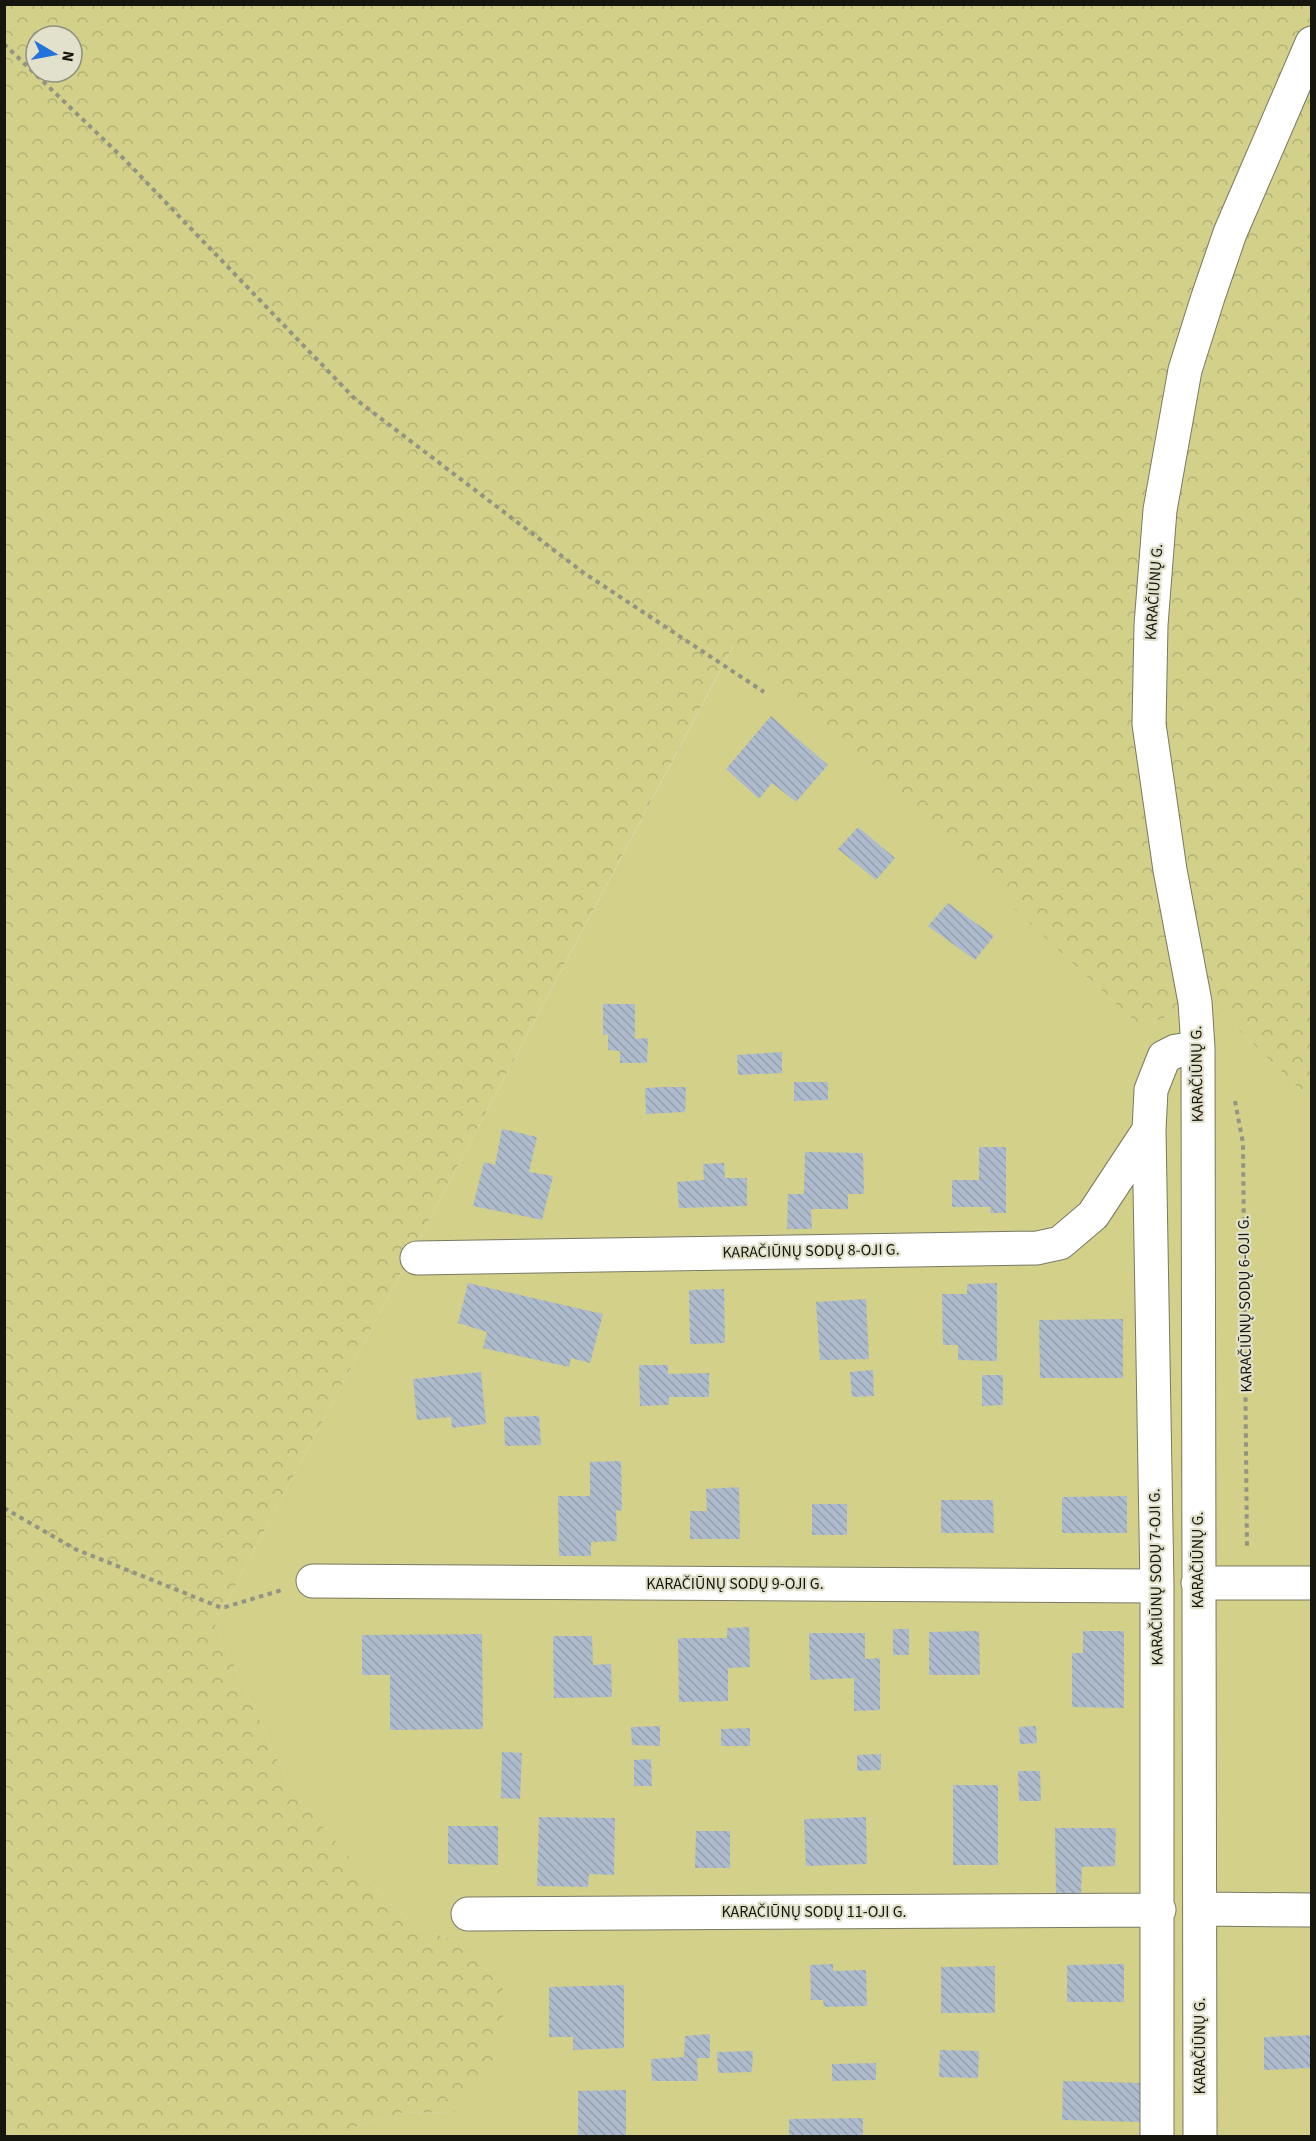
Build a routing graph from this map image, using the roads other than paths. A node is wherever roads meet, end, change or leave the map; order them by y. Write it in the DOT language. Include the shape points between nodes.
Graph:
graph roads {
  1 [pos="1311,43"];
  2 [pos="1198,1048"];
  3 [pos="1149,1130"];
  4 [pos="417,1258"];
  5 [pos="313,1581"];
  6 [pos="1198,1583"];
  7 [pos="1311,1583"];
  8 [pos="1157,1586"];
  9 [pos="1200,1909"];
  10 [pos="1159,1910"];
  11 [pos="1311,1910"];
  12 [pos="468,1914"];
  13 [pos="1157,2136"];
  14 [pos="1200,2136"];
  1 -- 2 [label="street, KARAČIŪNŲ G." via="1230,233 1208,297 1185,370 1160,510 1151,625 1149,724 1170,870 1195,1002"];
  2 -- 3 [label="street, KARAČIŪNŲ SODŲ 7-OJI G." via="1164,1057 1150,1090"];
  2 -- 6 [label="street, KARAČIŪNŲ G."];
  3 -- 4 [label="street, KARAČIŪNŲ SODŲ 8-OJI G." via="1093,1215 1060,1243 1037,1248"];
  3 -- 8 [label="street, KARAČIŪNŲ SODŲ 7-OJI G."];
  5 -- 8 [label="street, KARAČIŪNŲ SODŲ 9-OJI G."];
  6 -- 7 [label="street"];
  6 -- 9 [label="street, KARAČIŪNŲ G."];
  8 -- 10 [label="street, KARAČIŪNŲ SODŲ 7-OJI G."];
  9 -- 11 [label="street"];
  9 -- 14 [label="street, KARAČIŪNŲ G."];
  10 -- 12 [label="street, KARAČIŪNŲ SODŲ 11-OJI G."];
  10 -- 13 [label="street, KARAČIŪNŲ SODŲ 7-OJI G."];
}
